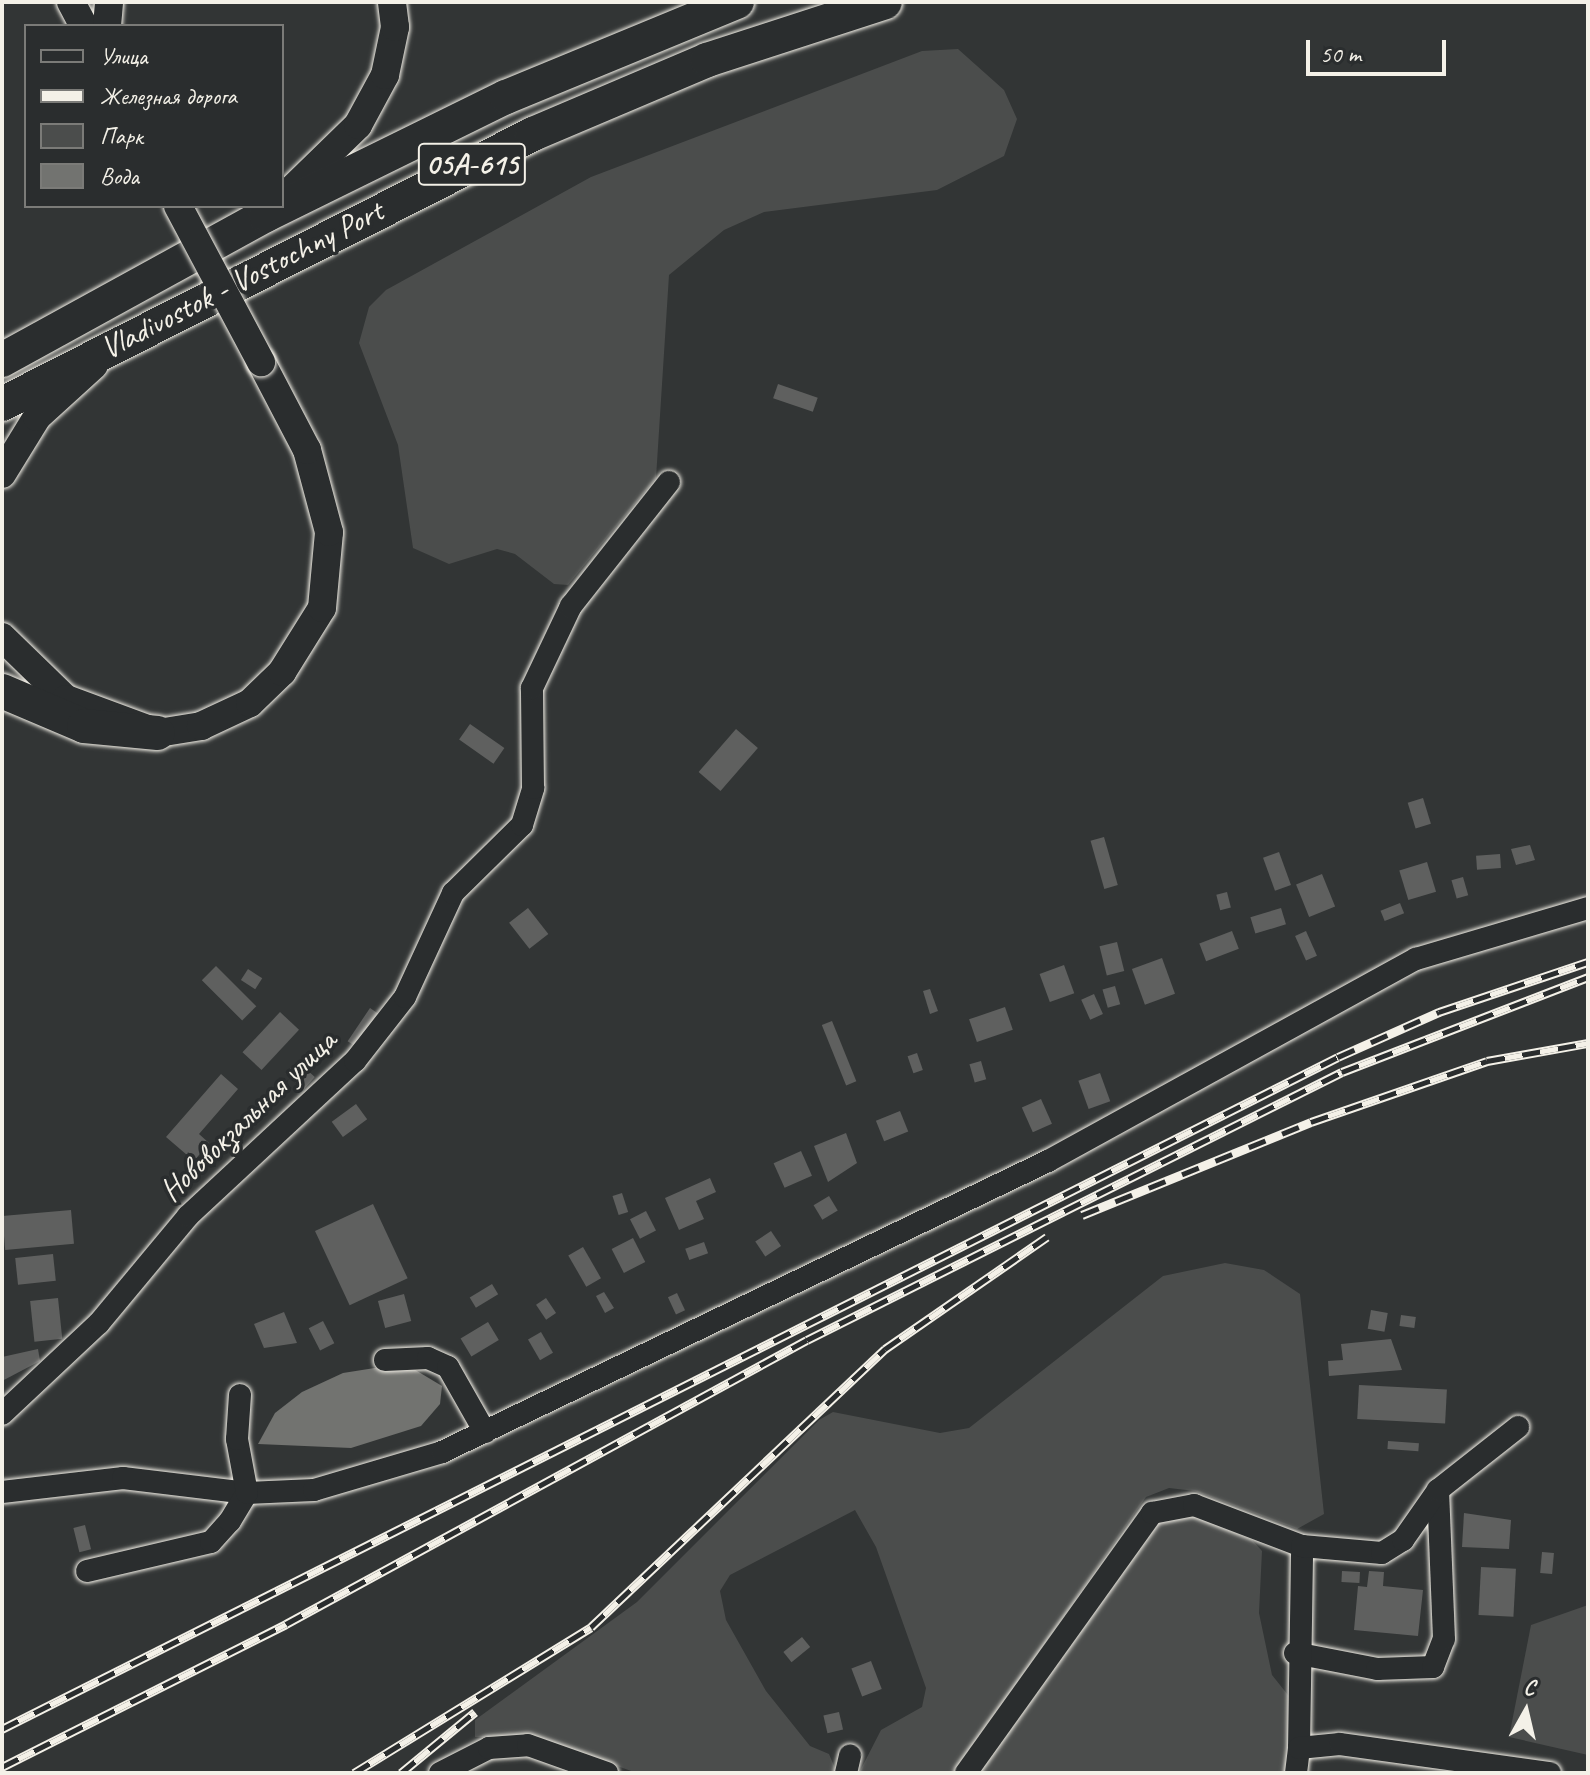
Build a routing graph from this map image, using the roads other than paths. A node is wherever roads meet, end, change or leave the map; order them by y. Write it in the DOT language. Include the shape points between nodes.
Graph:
graph roads {
  1 [pos="71,2"];
  2 [pos="109,2"];
  3 [pos="392,2"];
  4 [pos="737,2"];
  5 [pos="885,2"];
  6 [pos="83,24"];
  7 [pos="107,24"];
  8 [pos="284,197"];
  9 [pos="284,202"];
  10 [pos="179,208"];
  11 [pos="272,208"];
  12 [pos="123,338"];
  13 [pos="2,360"];
  14 [pos="2,404"];
  15 [pos="2,474"];
  16 [pos="669,482"];
  17 [pos="2,637"];
  18 [pos="2,691"];
  19 [pos="158,733"];
  20 [pos="1588,908"];
  21 [pos="385,1360"];
  22 [pos="240,1395"];
  23 [pos="2,1414"];
  24 [pos="1518,1427"];
  25 [pos="485,1432"];
  26 [pos="1438,1490"];
  27 [pos="2,1492"];
  28 [pos="247,1493"];
  29 [pos="1302,1546"];
  30 [pos="87,1571"];
  31 [pos="1295,1653"];
  32 [pos="1299,1748"];
  33 [pos="440,1773"];
  34 [pos="607,1773"];
  35 [pos="966,1773"];
  36 [pos="1296,1773"];
  37 [pos="1550,1773"];
  1 -- 6 [label="main road"];
  2 -- 7 [label="main road"];
  3 -- 8 [label="main road" via="395,27 385,75 358,125"];
  4 -- 9 [label="highway, Vladivostok - Vostochny Port / 05А-615" via="584,60"];
  5 -- 12 [label="highway, Vladivostok - Vostochny Port / 05А-615" via="707,60 533,134"];
  10 -- 19 [label="main road, bridge" via="323,491 329,546 322,608 304,648 250,703 201,726"];
  11 -- 13 [label="highway, Vladivostok - Vostochny Port / 05А-615"];
  12 -- 14 [label="highway, Vladivostok - Vostochny Port / 05А-615"];
  12 -- 15 [label="main road" via="37,417"];
  16 -- 23 [label="street, Нововокзальная улица" via="585,583 532,688 530,805 522,825 502,839 453,893 405,997 355,1061 188,1216 99,1323"];
  17 -- 19 [label="main road" via="66,699"];
  18 -- 19 [label="highway" via="84,726"];
  20 -- 25 [label="street" via="1416,959 1062,1154"];
  21 -- 25 [label="street" via="428,1358 448,1367"];
  22 -- 28 [label="street" via="237,1439"];
  24 -- 26 [label="street"];
  25 -- 28 [label="street" via="314,1490"];
  26 -- 29 [label="street" via="1403,1540 1382,1553"];
  26 -- 31 [label="street" via="1444,1639 1433,1667 1377,1669"];
  27 -- 28 [label="street" via="123,1478"];
  28 -- 30 [label="street" via="211,1542"];
  29 -- 31 [label="street"];
  29 -- 35 [label="street" via="1194,1505 1152,1513"];
  31 -- 32 [label="street"];
  32 -- 36 [label="street"];
  32 -- 37 [label="street" via="1340,1744"];
  33 -- 34 [label="street" via="489,1748 528,1745"];
}
